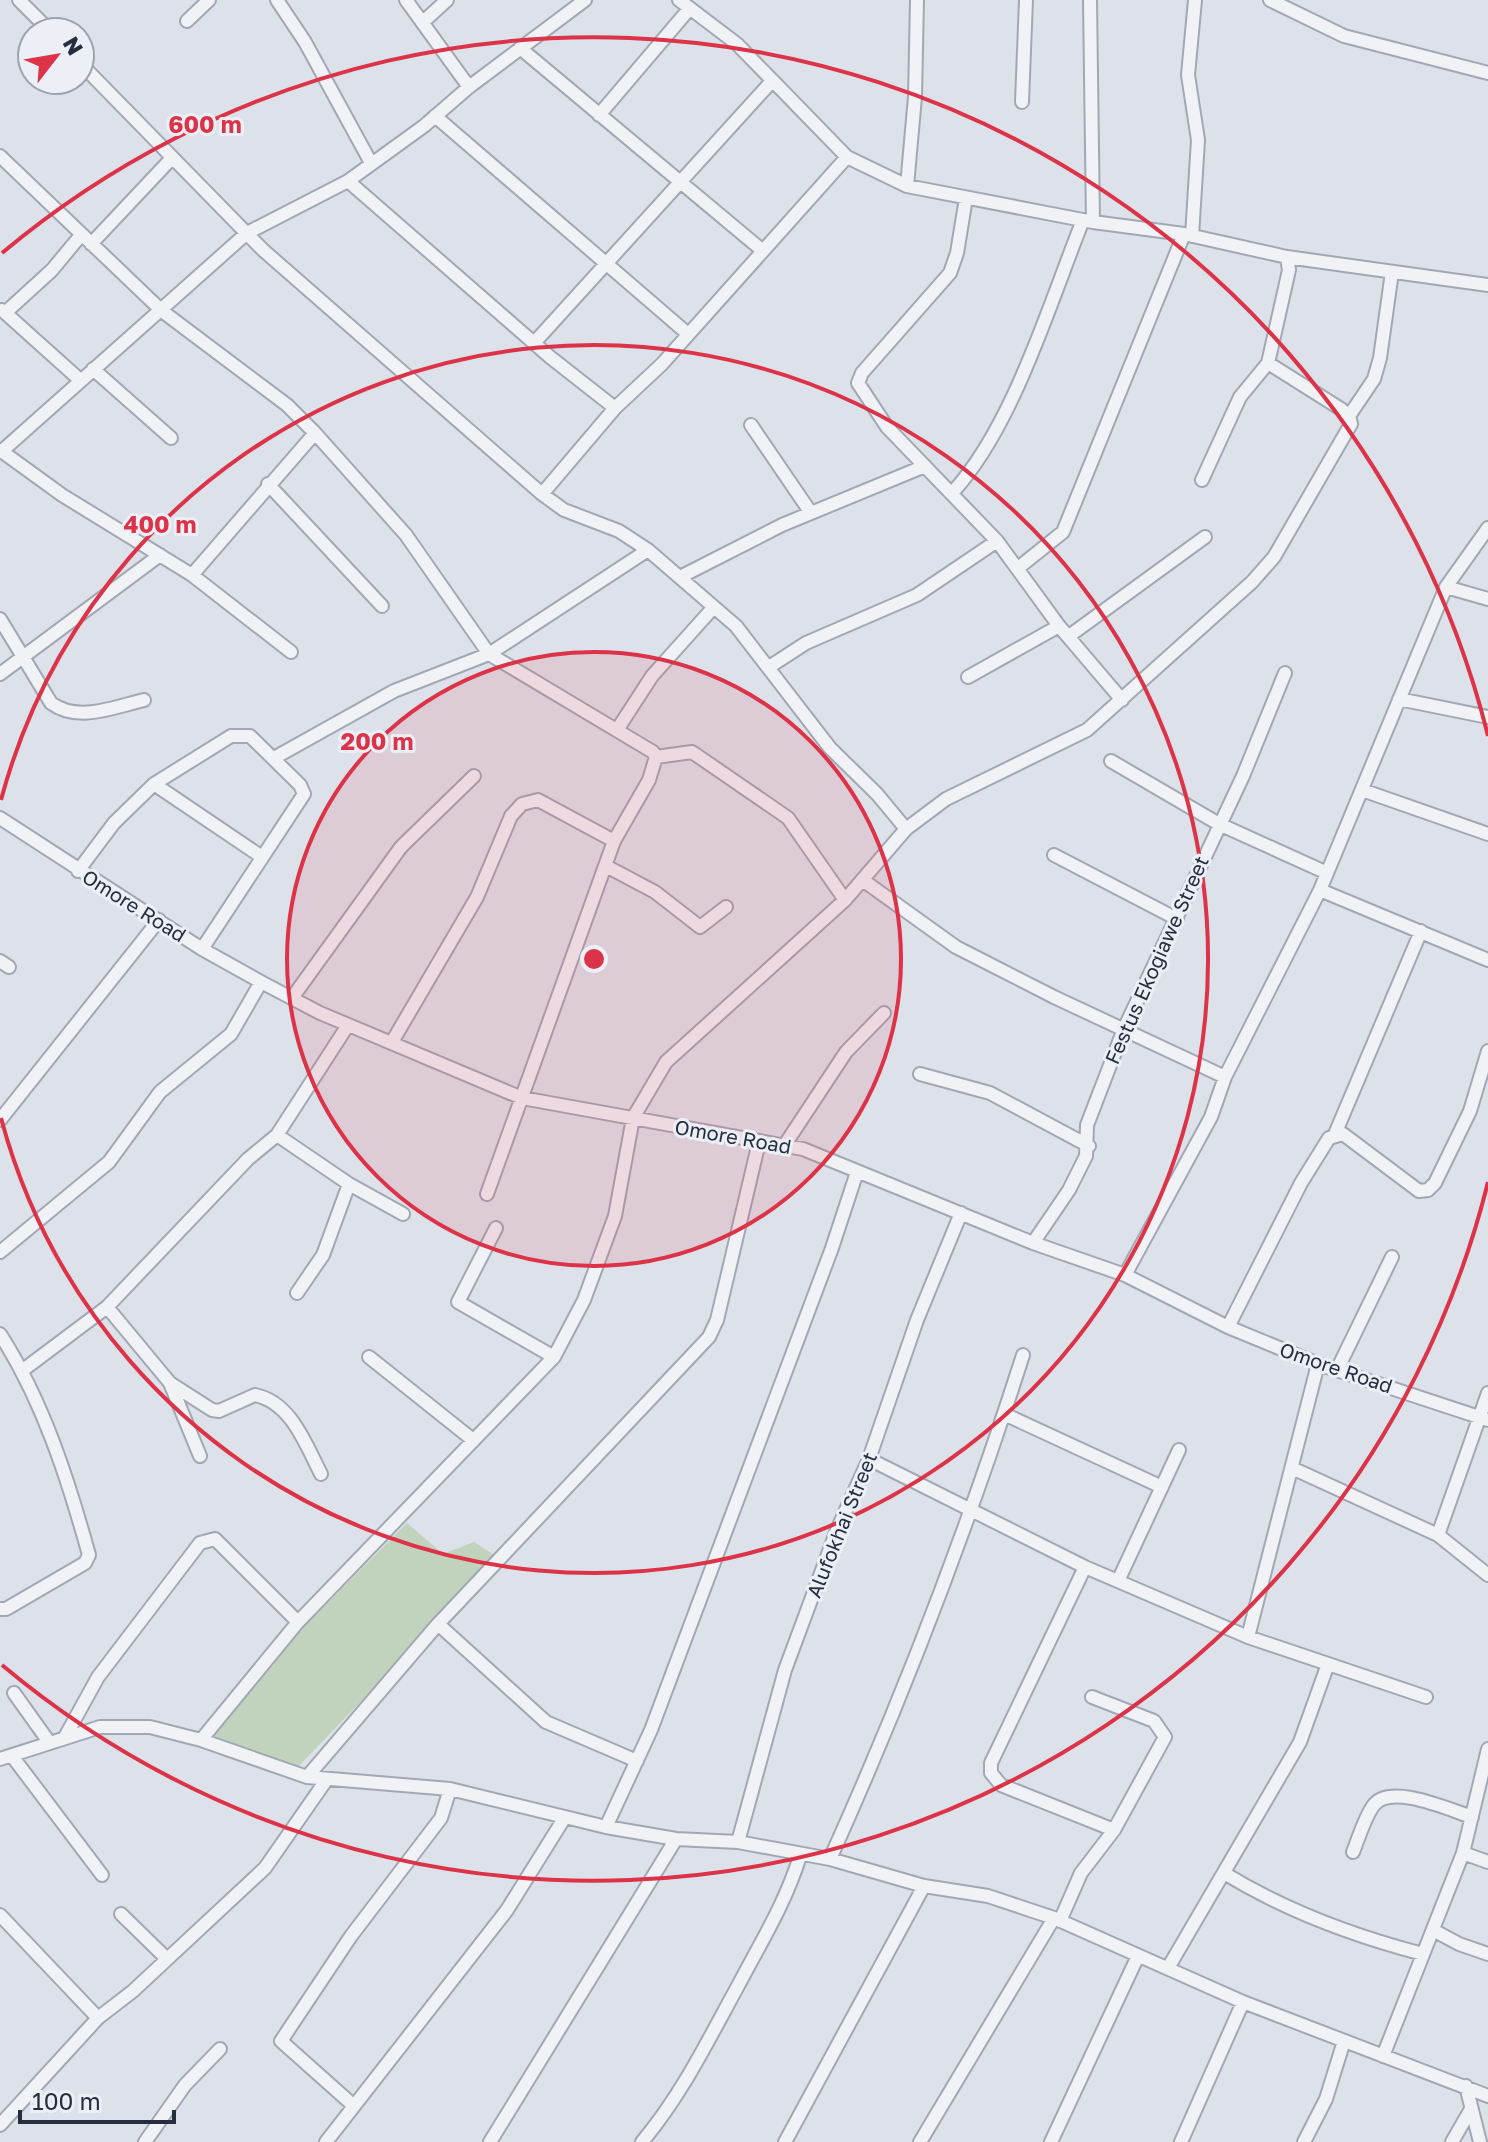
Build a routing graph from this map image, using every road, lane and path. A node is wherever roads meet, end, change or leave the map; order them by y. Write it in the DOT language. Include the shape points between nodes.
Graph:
graph roads {
  1 [pos="19,0"];
  2 [pos="209,0"];
  3 [pos="277,0"];
  4 [pos="406,0"];
  5 [pos="447,0"];
  6 [pos="585,0"];
  7 [pos="679,0"];
  8 [pos="917,0"];
  9 [pos="1026,0"];
  10 [pos="1090,0"];
  11 [pos="1195,0"];
  12 [pos="1270,0"];
  13 [pos="690,8"];
  14 [pos="35,16"];
  15 [pos="187,21"];
  16 [pos="423,22"];
  17 [pos="520,48"];
  18 [pos="1488,73"];
  19 [pos="96,80"];
  20 [pos="772,81"];
  21 [pos="469,87"];
  22 [pos="1022,102"];
  23 [pos="599,115"];
  24 [pos="435,116"];
  25 [pos="0,156"];
  26 [pos="847,157"];
  27 [pos="171,159"];
  28 [pos="371,163"];
  29 [pos="348,181"];
  30 [pos="679,182"];
  31 [pos="907,186"];
  32 [pos="966,198"];
  33 [pos="1088,221"];
  34 [pos="247,233"];
  35 [pos="1188,235"];
  36 [pos="86,240"];
  37 [pos="763,251"];
  38 [pos="1287,257"];
  39 [pos="605,262"];
  40 [pos="1392,272"];
  41 [pos="1488,285"];
  42 [pos="3,310"];
  43 [pos="162,311"];
  44 [pos="688,334"];
  45 [pos="534,343"];
  46 [pos="1268,363"];
  47 [pos="93,369"];
  48 [pos="80,380"];
  49 [pos="615,408"];
  50 [pos="1349,416"];
  51 [pos="751,425"];
  52 [pos="315,433"];
  53 [pos="171,438"];
  54 [pos="1,450"];
  55 [pos="925,466"];
  56 [pos="1202,480"];
  57 [pos="268,484"];
  58 [pos="952,493"];
  59 [pos="542,494"];
  60 [pos="811,513"];
  61 [pos="1488,528"];
  62 [pos="1205,537"];
  63 [pos="997,541"];
  64 [pos="648,550"];
  65 [pos="160,555"];
  66 [pos="1018,568"];
  67 [pos="192,575"];
  68 [pos="680,577"];
  69 [pos="1446,587"];
  70 [pos="1488,599"];
  71 [pos="382,606"];
  72 [pos="713,608"];
  73 [pos="0,619"];
  74 [pos="1059,626"];
  75 [pos="1069,636"];
  76 [pos="291,652"];
  77 [pos="489,654"];
  78 [pos="24,655"];
  79 [pos="769,667"];
  80 [pos="1285,673"];
  81 [pos="0,674"];
  82 [pos="968,677"];
  83 [pos="1399,699"];
  84 [pos="144,700"];
  85 [pos="1122,700"];
  86 [pos="1488,717"];
  87 [pos="617,730"];
  88 [pos="656,757"];
  89 [pos="274,758"];
  90 [pos="1111,761"];
  91 [pos="474,776"];
  92 [pos="154,784"];
  93 [pos="1362,790"];
  94 [pos="0,818"];
  95 [pos="1219,824"];
  96 [pos="906,829"];
  97 [pos="1488,834"];
  98 [pos="614,841"];
  99 [pos="1054,855"];
  100 [pos="262,857"];
  101 [pos="606,866"];
  102 [pos="78,871"];
  103 [pos="1325,872"];
  104 [pos="864,881"];
  105 [pos="1320,890"];
  106 [pos="845,900"];
  107 [pos="726,907"];
  108 [pos="1177,919"];
  109 [pos="159,920"];
  110 [pos="1421,931"];
  111 [pos="202,949"];
  112 [pos="1488,960"];
  113 [pos="261,982"];
  114 [pos="292,998"];
  115 [pos="884,1013"];
  116 [pos="348,1025"];
  117 [pos="1124,1029"];
  118 [pos="392,1042"];
  119 [pos="1488,1051"];
  120 [pos="920,1074"];
  121 [pos="1225,1077"];
  122 [pos="522,1098"];
  123 [pos="633,1118"];
  124 [pos="0,1120"];
  125 [pos="1335,1134"];
  126 [pos="277,1135"];
  127 [pos="759,1142"];
  128 [pos="784,1146"];
  129 [pos="1089,1146"];
  130 [pos="857,1172"];
  131 [pos="349,1184"];
  132 [pos="487,1194"];
  133 [pos="961,1213"];
  134 [pos="403,1214"];
  135 [pos="496,1228"];
  136 [pos="1033,1243"];
  137 [pos="0,1252"];
  138 [pos="1392,1257"];
  139 [pos="1125,1275"];
  140 [pos="297,1293"];
  141 [pos="107,1307"];
  142 [pos="1228,1327"];
  143 [pos="0,1334"];
  144 [pos="1023,1355"];
  145 [pos="369,1357"];
  146 [pos="554,1357"];
  147 [pos="1318,1364"];
  148 [pos="23,1370"];
  149 [pos="1337,1370"];
  150 [pos="170,1383"];
  151 [pos="1488,1393"];
  152 [pos="1004,1414"];
  153 [pos="1484,1418"];
  154 [pos="473,1440"];
  155 [pos="1179,1450"];
  156 [pos="200,1456"];
  157 [pos="869,1459"];
  158 [pos="1292,1468"];
  159 [pos="321,1474"];
  160 [pos="1162,1487"];
  161 [pos="972,1514"];
  162 [pos="1438,1535"];
  163 [pos="1085,1567"];
  164 [pos="1488,1575"];
  165 [pos="1118,1581"];
  166 [pos="0,1609"];
  167 [pos="298,1622"];
  168 [pos="438,1624"];
  169 [pos="1248,1637"];
  170 [pos="1328,1664"];
  171 [pos="14,1693"];
  172 [pos="1092,1697"];
  173 [pos="1426,1697"];
  174 [pos="65,1737"];
  175 [pos="201,1740"];
  176 [pos="49,1742"];
  177 [pos="1488,1749"];
  178 [pos="6,1758"];
  179 [pos="637,1761"];
  180 [pos="307,1777"];
  181 [pos="327,1779"];
  182 [pos="450,1789"];
  183 [pos="565,1817"];
  184 [pos="1472,1817"];
  185 [pos="606,1827"];
  186 [pos="1114,1830"];
  187 [pos="676,1839"];
  188 [pos="738,1842"];
  189 [pos="1353,1852"];
  190 [pos="1463,1853"];
  191 [pos="800,1856"];
  192 [pos="830,1859"];
  193 [pos="1488,1862"];
  194 [pos="1224,1873"];
  195 [pos="102,1875"];
  196 [pos="924,1886"];
  197 [pos="121,1914"];
  198 [pos="0,1915"];
  199 [pos="1057,1919"];
  200 [pos="1433,1930"];
  201 [pos="1423,1954"];
  202 [pos="1488,1954"];
  203 [pos="166,1958"];
  204 [pos="1137,1958"];
  205 [pos="1168,1968"];
  206 [pos="1243,2002"];
  207 [pos="98,2018"];
  208 [pos="1344,2041"];
  209 [pos="220,2049"];
  210 [pos="1383,2056"];
  211 [pos="1466,2086"];
  212 [pos="1488,2096"];
  213 [pos="354,2106"];
  214 [pos="1471,2109"];
  215 [pos="3,2116"];
  216 [pos="145,2142"];
  217 [pos="326,2142"];
  218 [pos="490,2142"];
  219 [pos="642,2142"];
  220 [pos="785,2142"];
  221 [pos="920,2142"];
  222 [pos="1051,2142"];
  223 [pos="1181,2142"];
  224 [pos="1304,2142"];
  225 [pos="1452,2142"];
  226 [pos="1480,2142"];
  1 -- 14 [label="street"];
  2 -- 15 [label="street"];
  3 -- 28 [label="street"];
  4 -- 16 [label="street"];
  5 -- 16 [label="street"];
  6 -- 17 [label="street"];
  7 -- 13 [label="street"];
  8 -- 31 [label="street"];
  9 -- 22 [label="street"];
  10 -- 33 [label="street"];
  11 -- 35 [label="street" via="1188,75 1198,140"];
  12 -- 18 [label="street" via="1344,36"];
  13 -- 20 [label="street" via="737,44"];
  13 -- 23 [label="street"];
  16 -- 21 [label="street"];
  17 -- 21 [label="street"];
  17 -- 23 [label="street"];
  19 -- 27 [label="street"];
  20 -- 26 [label="street"];
  20 -- 30 [label="street"];
  21 -- 24 [label="street"];
  23 -- 30 [label="street"];
  24 -- 28 [label="street"];
  24 -- 39 [label="street"];
  25 -- 36 [label="street"];
  26 -- 31 [label="street"];
  26 -- 37 [label="street"];
  27 -- 34 [label="street"];
  27 -- 36 [label="street"];
  28 -- 29 [label="street"];
  29 -- 34 [label="street"];
  29 -- 45 [label="street"];
  30 -- 37 [label="street"];
  30 -- 39 [label="street"];
  31 -- 32 [label="street"];
  32 -- 33 [label="street"];
  32 -- 55 [label="street" via="950,273 858,383 887,427"];
  33 -- 35 [label="street"];
  33 -- 58 [label="street" via="977,465"];
  34 -- 43 [label="street"];
  34 -- 59 [label="street"];
  35 -- 38 [label="street"];
  35 -- 66 [label="street" via="1063,532"];
  36 -- 42 [label="street"];
  36 -- 43 [label="street"];
  37 -- 44 [label="street"];
  38 -- 40 [label="street"];
  38 -- 46 [label="street" via="1289,270"];
  39 -- 44 [label="street"];
  39 -- 45 [label="street"];
  40 -- 41 [label="street"];
  40 -- 50 [label="street" via="1377,369"];
  42 -- 48 [label="street"];
  43 -- 47 [label="street"];
  43 -- 52 [label="street" via="287,405"];
  44 -- 49 [label="street"];
  45 -- 49 [label="street"];
  46 -- 50 [label="street"];
  46 -- 56 [label="street" via="1240,397"];
  47 -- 48 [label="street"];
  47 -- 53 [label="street"];
  48 -- 54 [label="street"];
  49 -- 59 [label="street"];
  50 -- 85 [label="street" via="1351,424 1274,557"];
  51 -- 60 [label="street"];
  52 -- 57 [label="street"];
  52 -- 77 [label="street" via="406,535"];
  54 -- 65 [label="street"];
  55 -- 58 [label="street"];
  55 -- 60 [label="street"];
  57 -- 67 [label="street"];
  57 -- 71 [label="street"];
  58 -- 63 [label="street"];
  59 -- 64 [label="street"];
  60 -- 68 [label="street"];
  61 -- 69 [label="street"];
  62 -- 75 [label="street"];
  63 -- 66 [label="street"];
  63 -- 79 [label="street" via="917,595 806,643"];
  64 -- 68 [label="street"];
  64 -- 77 [label="street"];
  65 -- 67 [label="street"];
  65 -- 78 [label="street"];
  66 -- 74 [label="street"];
  67 -- 76 [label="street"];
  68 -- 72 [label="street"];
  69 -- 70 [label="street"];
  69 -- 83 [label="street"];
  72 -- 79 [label="street" via="736,626"];
  72 -- 87 [label="street" via="652,676"];
  73 -- 78 [label="street"];
  74 -- 75 [label="street"];
  74 -- 82 [label="street"];
  75 -- 85 [label="street"];
  77 -- 87 [label="street"];
  77 -- 89 [label="street" via="394,691"];
  78 -- 81 [label="street"];
  78 -- 84 [label="street" via="51,703 63,712 79,714"];
  79 -- 96 [label="street" via="830,748"];
  80 -- 95 [label="street, Festus Ekogiawe Street"];
  83 -- 86 [label="street"];
  83 -- 93 [label="street"];
  85 -- 96 [label="street" via="1087,730 946,799"];
  87 -- 88 [label="street"];
  88 -- 98 [label="street" via="649,780"];
  88 -- 106 [label="street" via="692,752 788,818"];
  89 -- 92 [label="street" via="250,736 231,736"];
  89 -- 100 [label="street" via="304,794"];
  90 -- 95 [label="street"];
  91 -- 114 [label="street" via="401,847"];
  92 -- 100 [label="street"];
  92 -- 102 [label="street" via="114,823"];
  93 -- 97 [label="street"];
  93 -- 103 [label="street"];
  94 -- 102 [label="street, Omore Road"];
  95 -- 103 [label="street"];
  95 -- 108 [label="street, Festus Ekogiawe Street"];
  96 -- 104 [label="street"];
  98 -- 101 [label="street"];
  98 -- 118 [label="street" via="538,800 522,804 511,816 449,950"];
  99 -- 108 [label="street"];
  100 -- 111 [label="street"];
  101 -- 107 [label="street" via="655,892 700,927"];
  101 -- 122 [label="street"];
  102 -- 109 [label="street, Omore Road"];
  103 -- 105 [label="street"];
  104 -- 106 [label="street"];
  104 -- 117 [label="street" via="956,947"];
  105 -- 110 [label="street"];
  105 -- 121 [label="street"];
  106 -- 123 [label="street" via="666,1062"];
  108 -- 117 [label="street, Festus Ekogiawe Street"];
  109 -- 111 [label="street, Omore Road"];
  109 -- 124 [label="street"];
  110 -- 112 [label="street"];
  110 -- 125 [label="street"];
  111 -- 113 [label="street, Omore Road"];
  113 -- 114 [label="street, Omore Road"];
  113 -- 137 [label="street" via="231,1034 160,1092 109,1162"];
  114 -- 116 [label="street, Omore Road"];
  115 -- 128 [label="street" via="846,1052"];
  116 -- 118 [label="street, Omore Road"];
  116 -- 126 [label="street"];
  117 -- 121 [label="street"];
  117 -- 129 [label="street, Festus Ekogiawe Street" via="1087,1125"];
  118 -- 122 [label="street, Omore Road"];
  119 -- 125 [label="street" via="1470,1111 1428,1190 1419,1191 1343,1134"];
  120 -- 129 [label="street" via="990,1093"];
  121 -- 139 [label="street" via="1211,1117"];
  122 -- 123 [label="street, Omore Road"];
  122 -- 132 [label="street"];
  123 -- 127 [label="street, Omore Road"];
  123 -- 146 [label="street" via="615,1216 584,1300"];
  125 -- 142 [label="street" via="1301,1183"];
  126 -- 131 [label="street"];
  126 -- 141 [label="street"];
  127 -- 128 [label="street, Omore Road"];
  127 -- 168 [label="street" via="709,1337"];
  128 -- 130 [label="street, Omore Road"];
  129 -- 136 [label="street, Festus Ekogiawe Street" via="1069,1190"];
  130 -- 133 [label="street, Omore Road"];
  130 -- 179 [label="street" via="749,1474"];
  131 -- 134 [label="street"];
  131 -- 140 [label="street" via="323,1255"];
  133 -- 136 [label="street, Omore Road"];
  133 -- 157 [label="street, Alufokhai Street"];
  135 -- 146 [label="street" via="458,1302"];
  136 -- 139 [label="street, Omore Road"];
  138 -- 149 [label="street"];
  139 -- 142 [label="street, Omore Road"];
  141 -- 148 [label="street"];
  141 -- 150 [label="street"];
  142 -- 147 [label="street, Omore Road"];
  143 -- 148 [label="street"];
  144 -- 152 [label="street"];
  145 -- 154 [label="street"];
  146 -- 154 [label="street"];
  147 -- 149 [label="street, Omore Road"];
  147 -- 158 [label="street"];
  148 -- 166 [label="street" via="70,1485 89,1555 85,1563"];
  149 -- 153 [label="street, Omore Road"];
  150 -- 156 [label="street"];
  150 -- 159 [label="street" via="219,1411 255,1395 267,1397 301,1435"];
  151 -- 153 [label="street"];
  152 -- 160 [label="street"];
  152 -- 161 [label="street"];
  153 -- 162 [label="street"];
  154 -- 167 [label="street"];
  155 -- 160 [label="street"];
  157 -- 161 [label="street"];
  157 -- 188 [label="street, Alufokhai Street" via="785,1670"];
  158 -- 162 [label="street"];
  158 -- 169 [label="street"];
  160 -- 165 [label="street"];
  161 -- 163 [label="street"];
  161 -- 192 [label="street"];
  162 -- 164 [label="street"];
  163 -- 165 [label="street"];
  163 -- 186 [label="street" via="991,1763 991,1773 1001,1785"];
  165 -- 169 [label="street"];
  167 -- 174 [label="street" via="215,1539 208,1539 98,1677"];
  167 -- 175 [label="street"];
  168 -- 179 [label="street" via="546,1722"];
  168 -- 180 [label="street"];
  169 -- 170 [label="street"];
  170 -- 173 [label="street"];
  170 -- 194 [label="street" via="1300,1742"];
  171 -- 176 [label="street"];
  172 -- 186 [label="street" via="1154,1721 1165,1737"];
  174 -- 175 [label="street" via="100,1727 150,1727"];
  174 -- 176 [label="street"];
  175 -- 180 [label="street"];
  176 -- 178 [label="street"];
  177 -- 184 [label="street"];
  178 -- 195 [label="street"];
  179 -- 185 [label="street"];
  180 -- 181 [label="street"];
  181 -- 182 [label="street"];
  181 -- 203 [label="street" via="265,1868"];
  182 -- 183 [label="street"];
  182 -- 213 [label="street" via="441,1818 351,1936 281,2041"];
  183 -- 185 [label="street"];
  183 -- 213 [label="street" via="507,1910"];
  184 -- 189 [label="street" via="1402,1796 1384,1796 1373,1806"];
  184 -- 190 [label="street"];
  185 -- 187 [label="street"];
  186 -- 199 [label="street" via="1081,1873"];
  187 -- 188 [label="street"];
  187 -- 218 [label="street"];
  188 -- 191 [label="street"];
  190 -- 193 [label="street"];
  190 -- 200 [label="street"];
  191 -- 192 [label="street"];
  191 -- 219 [label="street" via="787,1898 704,2054"];
  192 -- 196 [label="street"];
  194 -- 201 [label="street" via="1309,1916"];
  194 -- 205 [label="street"];
  196 -- 199 [label="street" via="988,1896"];
  196 -- 220 [label="street"];
  197 -- 203 [label="street"];
  198 -- 207 [label="street"];
  199 -- 204 [label="street"];
  199 -- 221 [label="street"];
  200 -- 201 [label="street"];
  200 -- 202 [label="street"];
  201 -- 210 [label="street"];
  203 -- 207 [label="street"];
  204 -- 205 [label="street"];
  204 -- 222 [label="street"];
  205 -- 206 [label="street"];
  206 -- 208 [label="street"];
  206 -- 223 [label="street"];
  207 -- 215 [label="street"];
  208 -- 210 [label="street"];
  208 -- 224 [label="street" via="1326,2099"];
  209 -- 216 [label="street" via="185,2085"];
  210 -- 211 [label="street"];
  211 -- 212 [label="street"];
  211 -- 214 [label="street"];
  213 -- 217 [label="street"];
  214 -- 225 [label="street"];
  214 -- 226 [label="street"];
}
